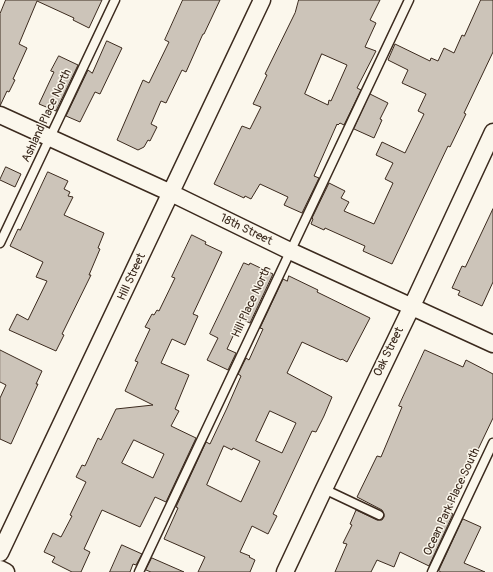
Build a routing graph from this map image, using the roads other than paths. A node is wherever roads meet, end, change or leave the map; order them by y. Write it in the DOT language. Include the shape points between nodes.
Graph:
graph roads {
  1 [pos="115,0"];
  2 [pos="262,0"];
  3 [pos="409,0"];
  4 [pos="0,115"];
  5 [pos="493,132"];
  6 [pos="50,137"];
  7 [pos="171,193"];
  8 [pos="0,242"];
  9 [pos="290,251"];
  10 [pos="412,306"];
  11 [pos="493,344"];
  12 [pos="493,443"];
  13 [pos="324,489"];
  14 [pos="379,515"];
  15 [pos="0,553"];
  16 [pos="0,570"];
  17 [pos="6,572"];
  18 [pos="139,572"];
  19 [pos="285,572"];
  20 [pos="432,572"];
  1 -- 6 [label="lane, Ashland Place North"];
  2 -- 7 [label="street, Hill Street"];
  3 -- 9 [label="lane, Hill Place North"];
  4 -- 6 [label="street, 18th Street"];
  5 -- 10 [label="street, Oak Street"];
  6 -- 7 [label="street, 18th Street"];
  6 -- 8 [label="lane, Ashland Place North"];
  7 -- 9 [label="street, 18th Street"];
  7 -- 15 [label="street, Hill Street"];
  9 -- 10 [label="street, 18th Street"];
  9 -- 18 [label="lane, Hill Place North"];
  10 -- 11 [label="street, 18th Street"];
  10 -- 13 [label="street, Oak Street"];
  12 -- 20 [label="lane, Ocean Park Place South"];
  13 -- 14 [label="lane"];
  13 -- 19 [label="street, Oak Street"];
  16 -- 17 [label="street"];
}
